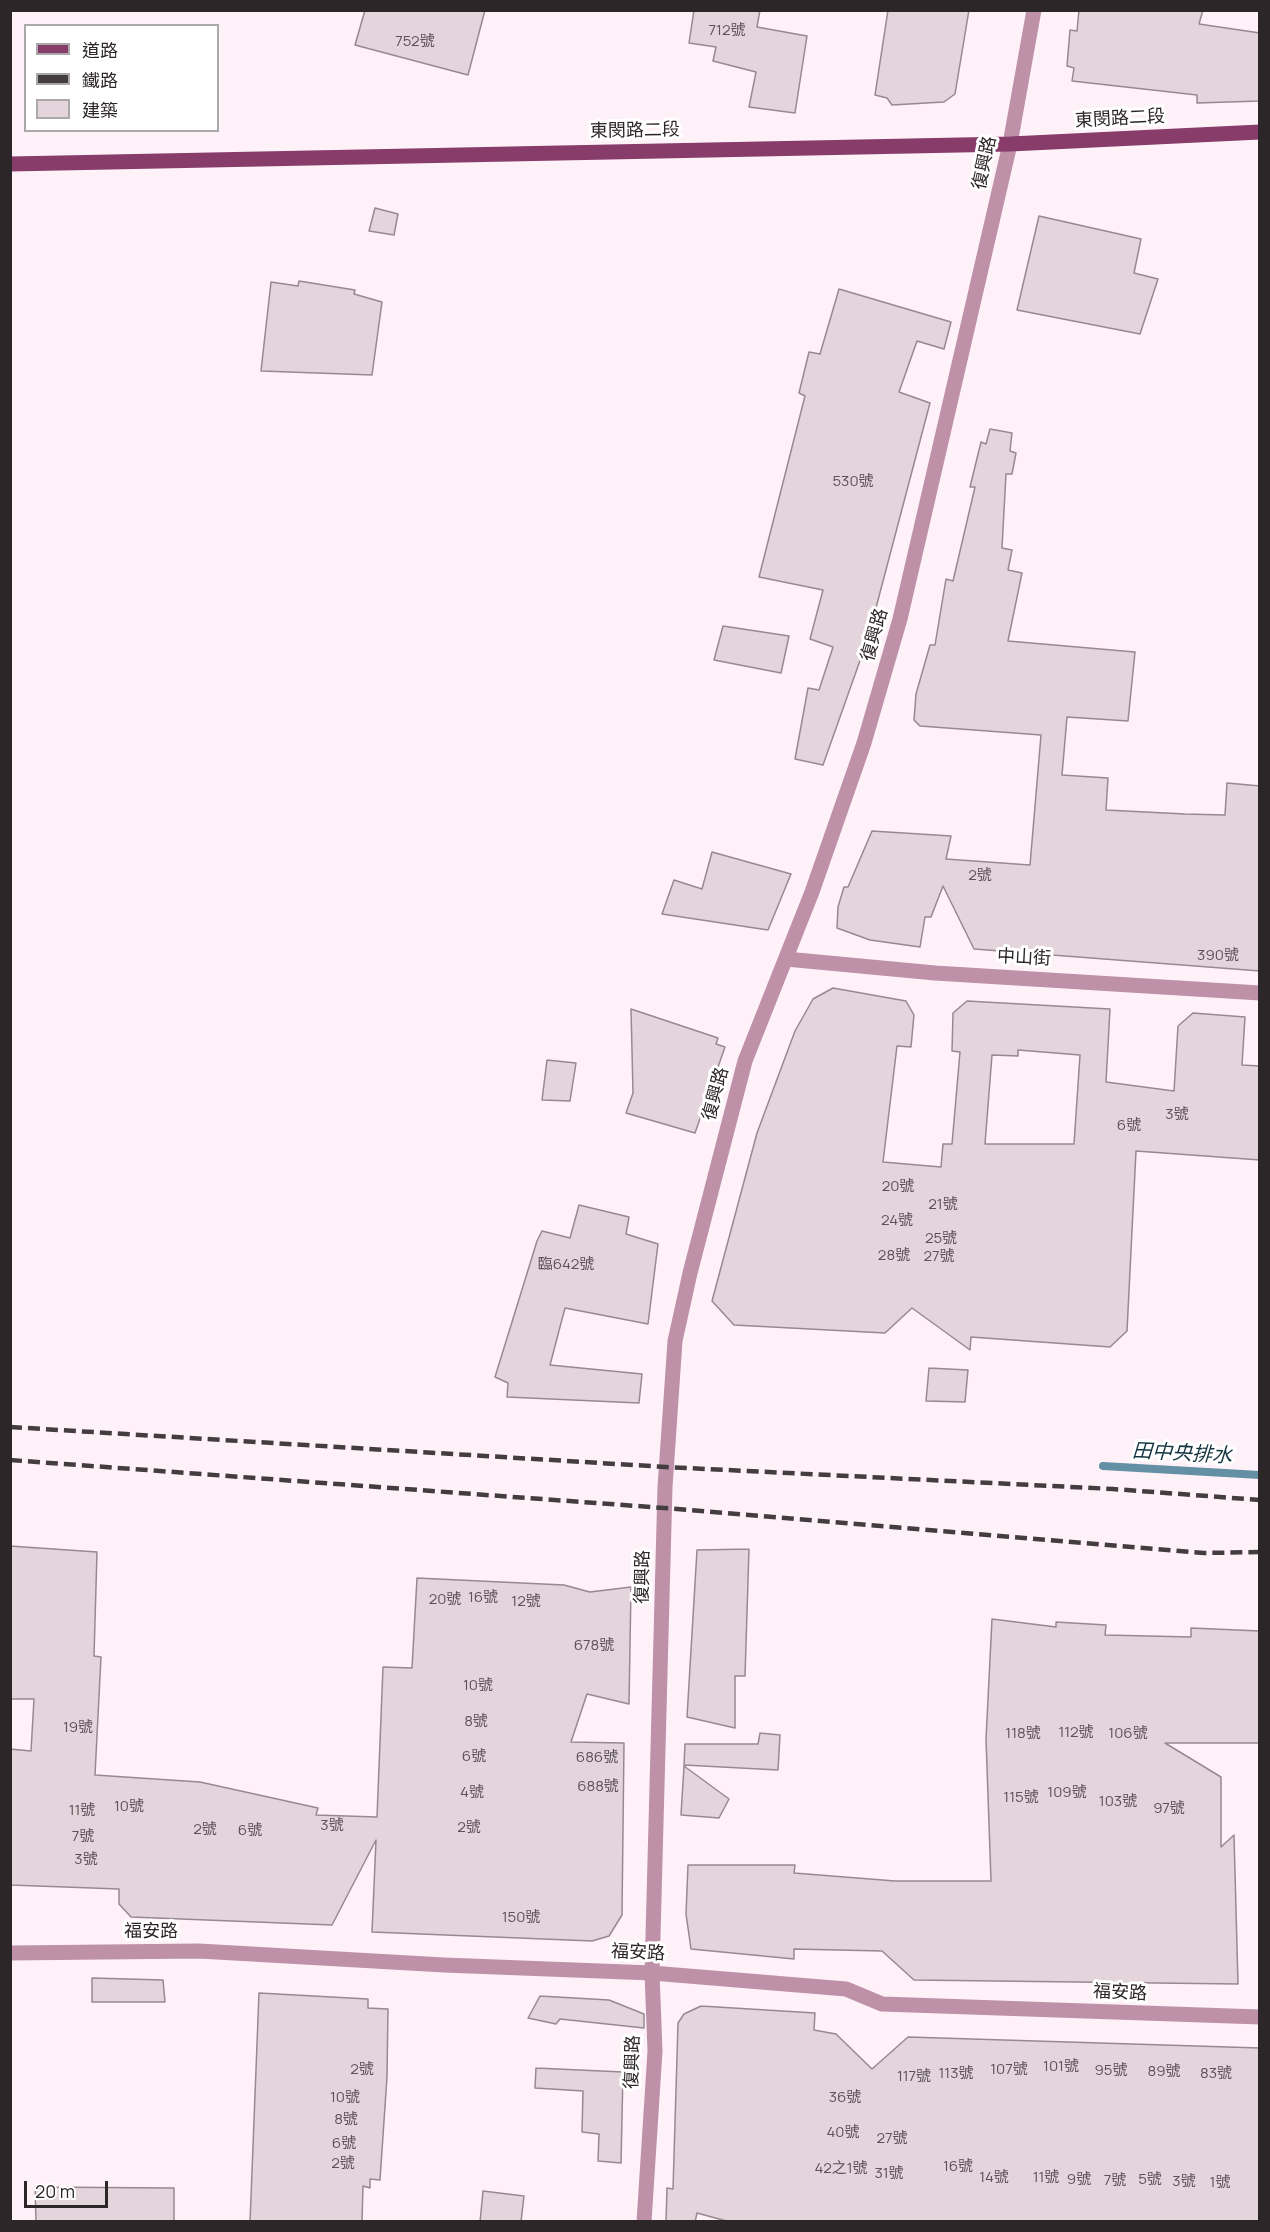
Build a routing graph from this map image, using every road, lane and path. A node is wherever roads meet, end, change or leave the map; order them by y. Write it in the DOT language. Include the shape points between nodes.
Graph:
graph roads {
  1 [pos="1034,10"];
  2 [pos="1260,132"];
  3 [pos="1010,144"];
  4 [pos="10,164"];
  5 [pos="786,959"];
  6 [pos="1260,993"];
  7 [pos="10,1953"];
  8 [pos="652,1973"];
  9 [pos="1260,2017"];
  10 [pos="644,2222"];
  1 -- 3 [label="street, 復興路"];
  2 -- 3 [label="main road, 東閔路二段"];
  3 -- 4 [label="main road, 東閔路二段"];
  3 -- 5 [label="street, 復興路" via="900,619 864,743"];
  5 -- 6 [label="street, 中山街" via="935,973"];
  5 -- 8 [label="street, 復興路" via="745,1061 675,1341 664,1487"];
  7 -- 8 [label="street, 福安路" via="199,1951"];
  8 -- 9 [label="street, 福安路" via="846,1989 882,2004"];
  8 -- 10 [label="street, 復興路" via="655,2051"];
}
